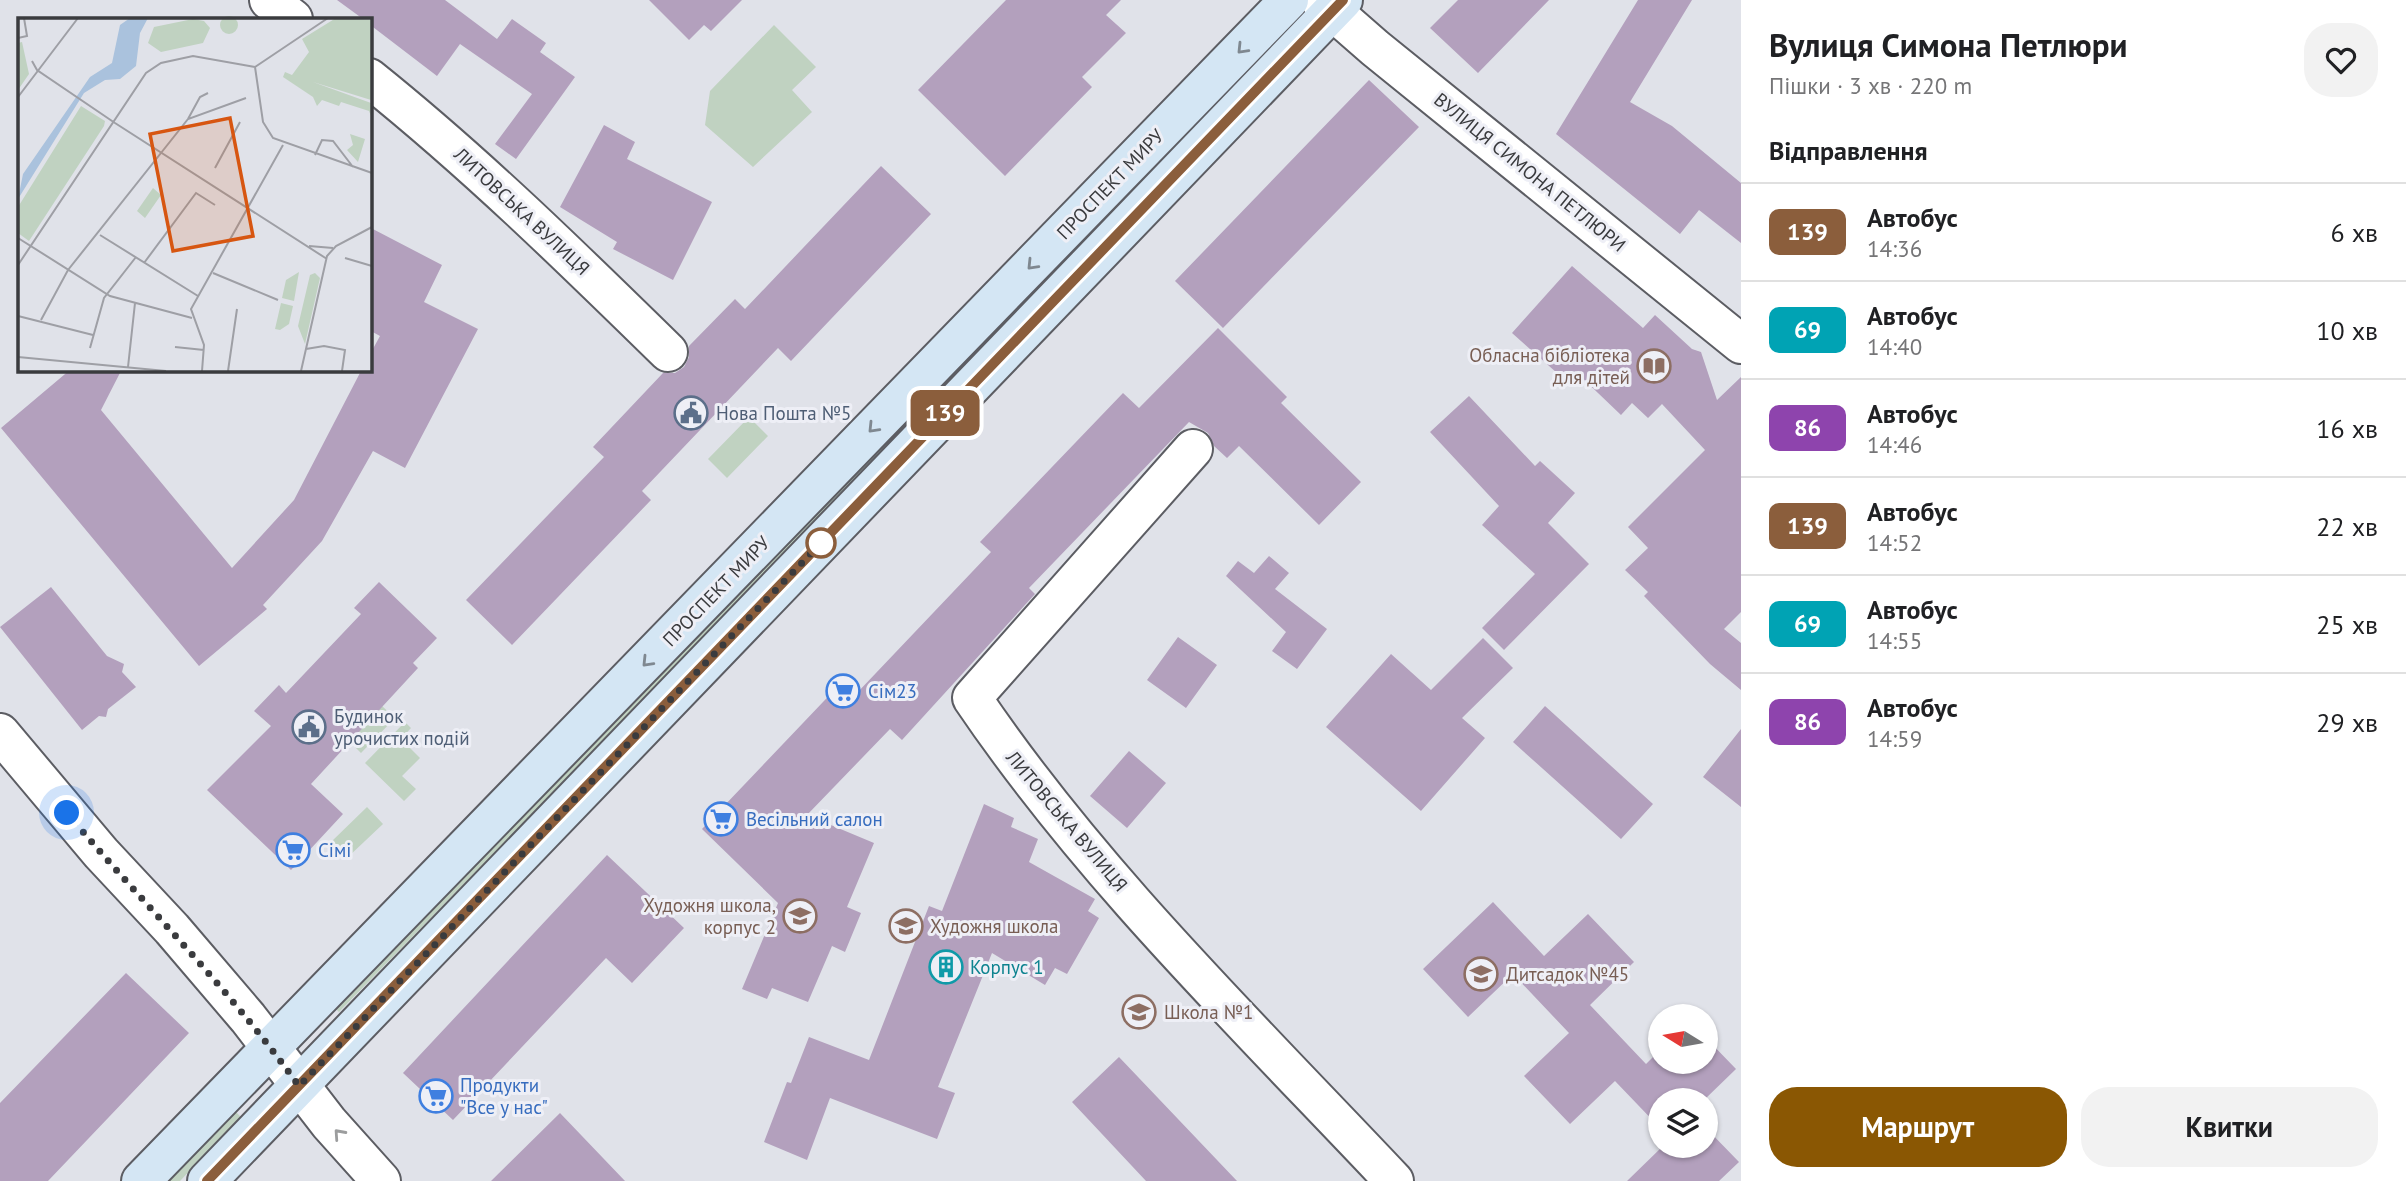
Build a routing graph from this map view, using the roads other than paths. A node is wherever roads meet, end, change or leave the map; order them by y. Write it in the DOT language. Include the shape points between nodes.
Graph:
graph roads {
  1 [pos="269,0"];
  2 [pos="1289,0"];
  3 [pos="1332,4"];
  4 [pos="292,18"];
  5 [pos="371,80"];
  6 [pos="1741,344"];
  7 [pos="668,352"];
  8 [pos="1193,449"];
  9 [pos="0,733"];
  10 [pos="272,1048"];
  11 [pos="299,1086"];
  12 [pos="141,1181"];
  13 [pos="207,1181"];
  14 [pos="381,1181"];
  15 [pos="1394,1181"];
  1 -- 4 [label="street"];
  2 -- 10 [label="street, ПРОСПЕКТ МИРУ, one-way"];
  3 -- 6 [label="street, ВУЛИЦЯ СИМОНА ПЕТЛЮРИ"];
  3 -- 11 [label="street, ПРОСПЕКТ МИРУ"];
  5 -- 7 [label="street, ЛИТОВСЬКА ВУЛИЦЯ" via="519,206"];
  8 -- 15 [label="street, ЛИТОВСЬКА ВУЛИЦЯ" via="972,698 1010,755 1156,928"];
  9 -- 10 [label="street"];
  10 -- 11 [label="street"];
  10 -- 12 [label="street, ПРОСПЕКТ МИРУ"];
  11 -- 13 [label="street, ПРОСПЕКТ МИРУ"];
  14 -- 11 [label="street, one-way"];
}
